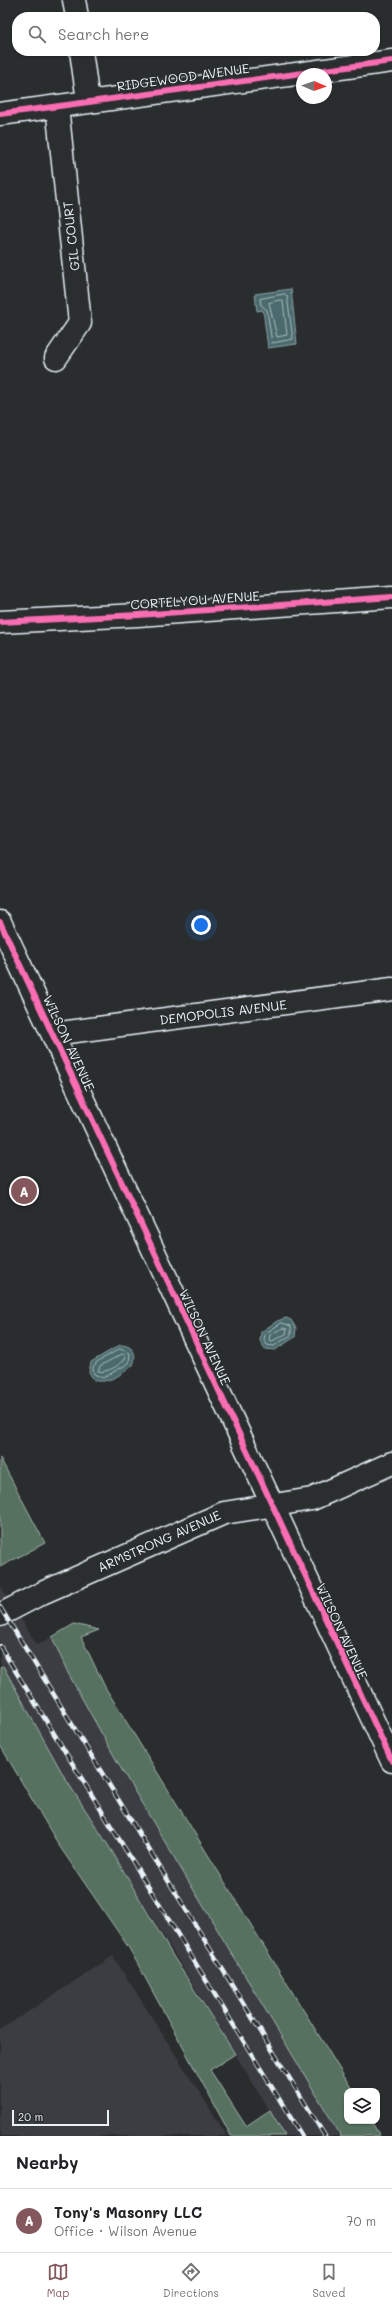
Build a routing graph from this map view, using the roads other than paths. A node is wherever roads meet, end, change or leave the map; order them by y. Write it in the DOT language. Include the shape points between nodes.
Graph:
graph roads {
  1 [pos="74,0"];
  2 [pos="75,12"];
  3 [pos="82,56"];
  4 [pos="392,61"];
  5 [pos="88,101"];
  6 [pos="57,106"];
  7 [pos="0,114"];
  8 [pos="56,358"];
  9 [pos="392,597"];
  10 [pos="0,622"];
  11 [pos="0,922"];
  12 [pos="392,990"];
  13 [pos="53,1034"];
  14 [pos="392,1463"];
  15 [pos="271,1505"];
  16 [pos="0,1615"];
  17 [pos="392,1761"];
  1 -- 2 [label="street"];
  3 -- 5 [label="street"];
  4 -- 5 [label="street, RIDGEWOOD AVENUE"];
  5 -- 6 [label="street, RIDGEWOOD AVENUE"];
  6 -- 7 [label="street, RIDGEWOOD AVENUE"];
  6 -- 8 [label="street, GIL COURT" via="80,323"];
  9 -- 10 [label="street, CORTELYOU AVENUE"];
  11 -- 13 [label="street, WILSON AVENUE"];
  12 -- 13 [label="street, DEMOPOLIS AVENUE"];
  13 -- 15 [label="street, WILSON AVENUE"];
  14 -- 15 [label="street, ARMSTRONG AVENUE" via="312,1499"];
  15 -- 16 [label="street, ARMSTRONG AVENUE" via="224,1513 42,1592"];
  15 -- 17 [label="street, WILSON AVENUE"];
}
